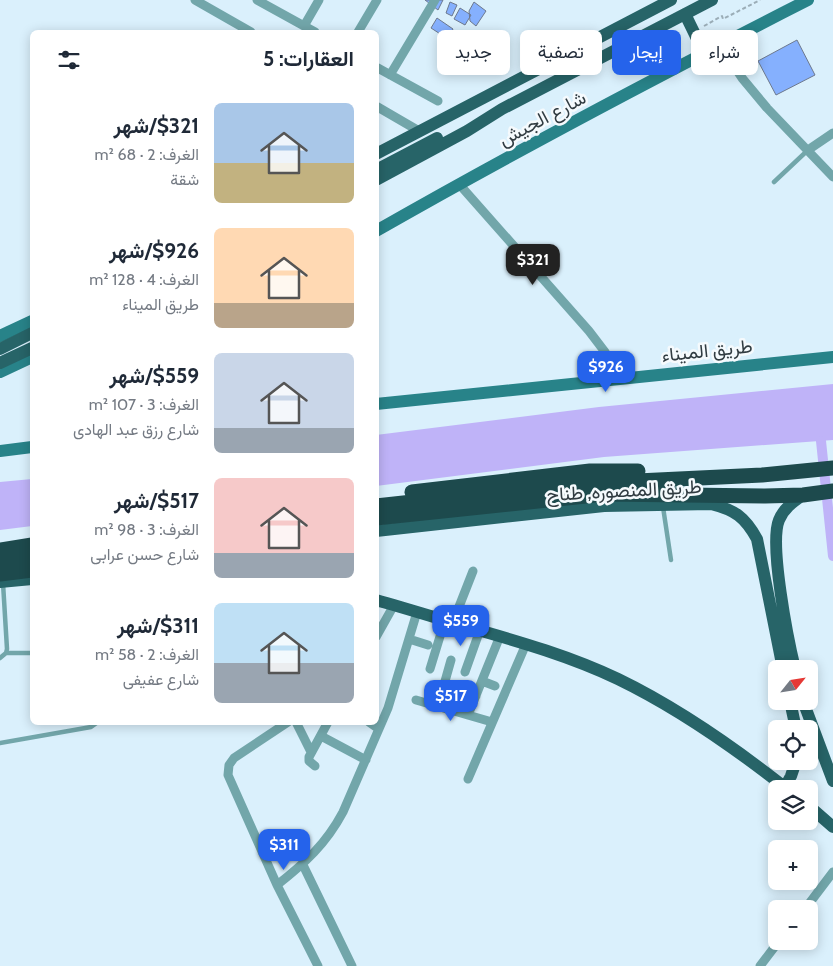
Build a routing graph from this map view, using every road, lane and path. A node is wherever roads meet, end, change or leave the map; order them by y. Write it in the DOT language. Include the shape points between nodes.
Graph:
graph roads {
  1 [pos="195,0"];
  2 [pos="257,0"];
  3 [pos="319,0"];
  4 [pos="377,0"];
  5 [pos="434,0"];
  6 [pos="671,0"];
  7 [pos="712,0"];
  8 [pos="760,0"];
  9 [pos="808,0"];
  10 [pos="211,4"];
  11 [pos="685,14"];
  12 [pos="304,26"];
  13 [pos="248,30"];
  14 [pos="311,30"];
  15 [pos="359,30"];
  16 [pos="693,30"];
  17 [pos="695,30"];
  18 [pos="749,30"];
  19 [pos="691,60"];
  20 [pos="379,69"];
  21 [pos="390,75"];
  22 [pos="741,75"];
  23 [pos="438,101"];
  24 [pos="379,108"];
  25 [pos="488,118"];
  26 [pos="419,132"];
  27 [pos="833,133"];
  28 [pos="808,150"];
  29 [pos="379,152"];
  30 [pos="379,168"];
  31 [pos="833,177"];
  32 [pos="379,178"];
  33 [pos="774,182"];
  34 [pos="459,184"];
  35 [pos="379,229"];
  36 [pos="30,322"];
  37 [pos="30,334"];
  38 [pos="0,336"];
  39 [pos="0,349"];
  40 [pos="30,349"];
  41 [pos="833,356"];
  42 [pos="30,358"];
  43 [pos="0,363"];
  44 [pos="0,372"];
  45 [pos="620,378"];
  46 [pos="379,404"];
  47 [pos="30,447"];
  48 [pos="0,451"];
  49 [pos="833,468"];
  50 [pos="691,478"];
  51 [pos="833,491"];
  52 [pos="662,493"];
  53 [pos="805,494"];
  54 [pos="379,496"];
  55 [pos="379,506"];
  56 [pos="379,518"];
  57 [pos="379,531"];
  58 [pos="30,536"];
  59 [pos="0,539"];
  60 [pos="30,546"];
  61 [pos="0,550"];
  62 [pos="30,552"];
  63 [pos="0,556"];
  64 [pos="30,559"];
  65 [pos="672,560"];
  66 [pos="0,563"];
  67 [pos="30,571"];
  68 [pos="473,571"];
  69 [pos="1,579"];
  70 [pos="30,579"];
  71 [pos="379,601"];
  72 [pos="394,605"];
  73 [pos="417,612"];
  74 [pos="449,621"];
  75 [pos="480,630"];
  76 [pos="379,632"];
  77 [pos="500,636"];
  78 [pos="409,638"];
  79 [pos="526,644"];
  80 [pos="428,645"];
  81 [pos="30,653"];
  82 [pos="6,654"];
  83 [pos="0,658"];
  84 [pos="451,660"];
  85 [pos="788,660"];
  86 [pos="789,660"];
  87 [pos="430,669"];
  88 [pos="465,672"];
  89 [pos="482,681"];
  90 [pos="443,685"];
  91 [pos="495,686"];
  92 [pos="476,696"];
  93 [pos="416,700"];
  94 [pos="438,706"];
  95 [pos="807,710"];
  96 [pos="468,715"];
  97 [pos="492,722"];
  98 [pos="93,725"];
  99 [pos="284,725"];
  100 [pos="298,725"];
  101 [pos="326,725"];
  102 [pos="374,725"];
  103 [pos="380,728"];
  104 [pos="320,736"];
  105 [pos="0,743"];
  106 [pos="311,752"];
  107 [pos="366,760"];
  108 [pos="315,766"];
  109 [pos="468,779"];
  110 [pos="775,780"];
  111 [pos="833,781"];
  112 [pos="818,814"];
  113 [pos="833,827"];
  114 [pos="303,865"];
  115 [pos="833,872"];
  116 [pos="277,885"];
  117 [pos="812,900"];
  118 [pos="773,950"];
  119 [pos="318,966"];
  120 [pos="352,966"];
  121 [pos="760,966"];
  1 -- 10 [label="street"];
  2 -- 12 [label="street"];
  3 -- 12 [label="street"];
  4 -- 15 [label="street"];
  5 -- 21 [label="street"];
  6 -- 26 [label="main road"];
  7 -- 11 [label="main road, شارع الجيش"];
  8 -- 17 [label="path"];
  9 -- 18 [label="street, شارع الجيش"];
  10 -- 13 [label="street"];
  11 -- 16 [label="main road"];
  11 -- 25 [label="main road, شارع الجيش"];
  12 -- 14 [label="street"];
  19 -- 34 [label="street, شارع الجيش"];
  20 -- 21 [label="street"];
  21 -- 23 [label="street"];
  22 -- 28 [label="street" via="754,94"];
  24 -- 26 [label="street"];
  25 -- 30 [label="main road" via="457,128"];
  25 -- 32 [label="main road, شارع الجيش"];
  26 -- 29 [label="main road"];
  27 -- 28 [label="street"];
  28 -- 31 [label="street"];
  28 -- 33 [label="lane"];
  34 -- 35 [label="street, شارع الجيش"];
  34 -- 45 [label="street" via="589,331"];
  36 -- 38 [label="street"];
  37 -- 39 [label="main road"];
  40 -- 43 [label="main road"];
  41 -- 45 [label="street, طريق الميناء"];
  42 -- 44 [label="street"];
  45 -- 46 [label="street, طريق الميناء"];
  47 -- 48 [label="street"];
  49 -- 50 [label="highway"];
  50 -- 52 [label="highway"];
  50 -- 54 [label="highway" via="639,471 590,471"];
  51 -- 53 [label="highway"];
  52 -- 53 [label="highway"];
  52 -- 55 [label="highway" via="575,484"];
  52 -- 56 [label="highway" via="582,495"];
  52 -- 57 [label="main road, طريق المنصوره, طناح" via="604,506"];
  52 -- 65 [label="lane"];
  52 -- 85 [label="main road, طريق المنصوره, طناح" via="726,508 750,526 757,539"];
  53 -- 86 [label="main road" via="784,510 776,532"];
  58 -- 59 [label="highway"];
  60 -- 61 [label="highway"];
  62 -- 63 [label="main road"];
  64 -- 66 [label="highway"];
  67 -- 69 [label="highway"];
  68 -- 74 [label="street"];
  69 -- 70 [label="main road"];
  69 -- 82 [label="lane"];
  71 -- 72 [label="main road"];
  72 -- 73 [label="main road"];
  72 -- 76 [label="street"];
  73 -- 74 [label="main road"];
  73 -- 78 [label="street"];
  74 -- 75 [label="main road"];
  74 -- 87 [label="street"];
  75 -- 77 [label="main road"];
  75 -- 88 [label="street"];
  77 -- 79 [label="main road"];
  77 -- 89 [label="street"];
  78 -- 80 [label="street"];
  78 -- 103 [label="street"];
  79 -- 97 [label="street"];
  79 -- 110 [label="main road" via="589,666 644,692 697,724"];
  81 -- 82 [label="lane"];
  82 -- 83 [label="lane"];
  84 -- 90 [label="street"];
  89 -- 91 [label="street"];
  89 -- 92 [label="street"];
  90 -- 92 [label="street"];
  90 -- 94 [label="street"];
  92 -- 96 [label="street"];
  93 -- 94 [label="street"];
  94 -- 96 [label="street"];
  95 -- 111 [label="main road"];
  96 -- 97 [label="street"];
  97 -- 109 [label="street"];
  98 -- 105 [label="lane"];
  99 -- 116 [label="street" via="234,758 228,775"];
  100 -- 106 [label="street"];
  101 -- 104 [label="street"];
  102 -- 103 [label="street"];
  103 -- 107 [label="street"];
  104 -- 106 [label="street"];
  104 -- 107 [label="street"];
  106 -- 108 [label="street" via="309,759"];
  107 -- 114 [label="street" via="336,825"];
  112 -- 113 [label="main road"];
  114 -- 116 [label="street"];
  114 -- 120 [label="street"];
  115 -- 117 [label="street"];
  116 -- 119 [label="street"];
  118 -- 121 [label="street"];
}
